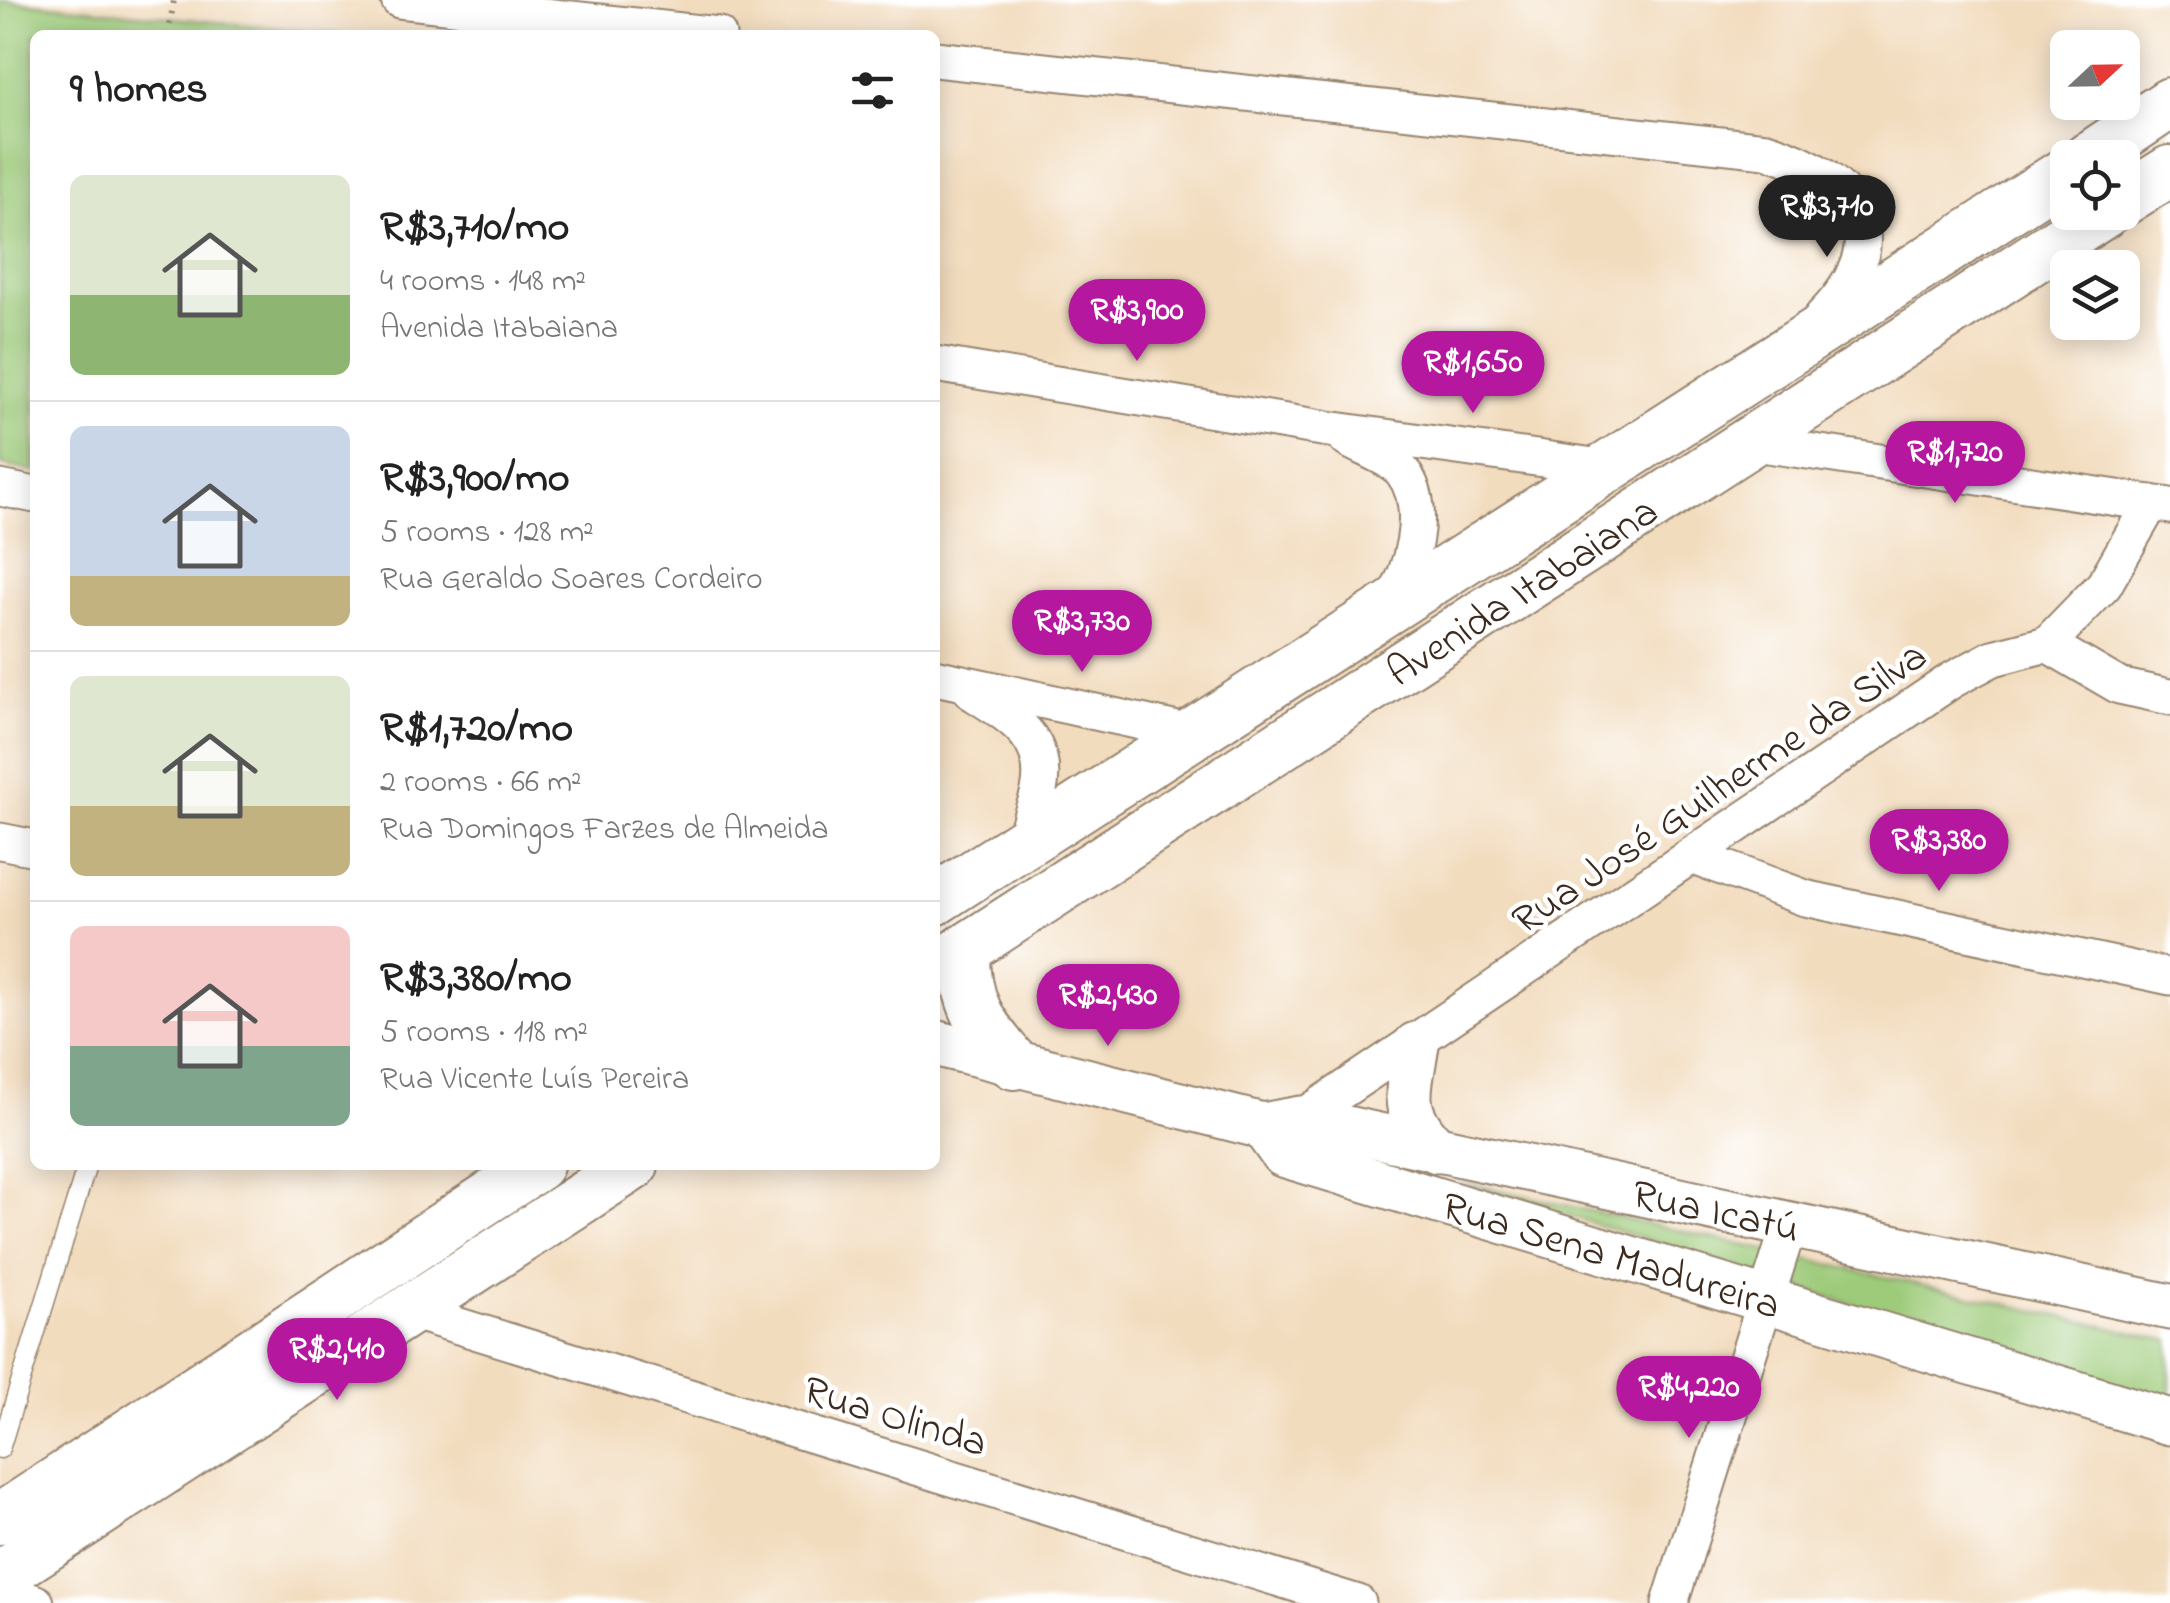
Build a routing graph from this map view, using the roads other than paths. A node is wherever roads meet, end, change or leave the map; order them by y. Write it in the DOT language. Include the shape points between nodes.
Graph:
graph roads {
  1 [pos="399,0"];
  2 [pos="672,30"];
  3 [pos="940,60"];
  4 [pos="2170,103"];
  5 [pos="2115,140"];
  6 [pos="2050,183"];
  7 [pos="2077,230"];
  8 [pos="940,365"];
  9 [pos="1761,368"];
  10 [pos="1328,429"];
  11 [pos="1748,442"];
  12 [pos="1608,468"];
  13 [pos="0,488"];
  14 [pos="30,494"];
  15 [pos="2160,504"];
  16 [pos="1385,613"];
  17 [pos="2047,644"];
  18 [pos="945,679"];
  19 [pos="2170,697"];
  20 [pos="1196,734"];
  21 [pos="1027,837"];
  22 [pos="0,841"];
  23 [pos="30,847"];
  24 [pos="1694,857"];
  25 [pos="940,897"];
  26 [pos="950,959"];
  27 [pos="2170,977"];
  28 [pos="940,1044"];
  29 [pos="1416,1045"];
  30 [pos="1014,1064"];
  31 [pos="1282,1133"];
  32 [pos="1437,1150"];
  33 [pos="85,1170"];
  34 [pos="530,1170"];
  35 [pos="625,1170"];
  36 [pos="1789,1226"];
  37 [pos="1769,1300"];
  38 [pos="2170,1307"];
  39 [pos="407,1310"];
  40 [pos="2170,1422"];
  41 [pos="0,1449"];
  42 [pos="0,1519"];
  43 [pos="0,1576"];
  44 [pos="0,1590"];
  45 [pos="36,1603"];
  46 [pos="1358,1603"];
  47 [pos="1670,1603"];
  1 -- 2 [label="street"];
  3 -- 9 [label="street" via="1766,150 1808,163 1838,184 1854,210 1862,264 1846,293"];
  4 -- 5 [label="main road"];
  6 -- 9 [label="main road, Avenida Itabaiana"];
  7 -- 11 [label="main road, Avenida Itabaiana"];
  8 -- 10 [label="street"];
  9 -- 12 [label="main road, Avenida Itabaiana"];
  10 -- 12 [label="street"];
  10 -- 16 [label="street" via="1402,470 1414,500 1416,529 1404,584"];
  11 -- 15 [label="street"];
  11 -- 26 [label="main road, Avenida Itabaiana"];
  12 -- 16 [label="main road, Avenida Itabaiana"];
  13 -- 14 [label="street"];
  15 -- 17 [label="street" via="2104,585"];
  16 -- 20 [label="main road, Avenida Itabaiana"];
  17 -- 19 [label="street" via="2119,686"];
  17 -- 24 [label="street, Rua José Guilherme da Silva" via="1993,658 1952,680"];
  18 -- 20 [label="street"];
  18 -- 21 [label="street" via="1032,735 1042,769"];
  20 -- 21 [label="main road, Avenida Itabaiana"];
  21 -- 25 [label="main road, Avenida Itabaiana"];
  22 -- 23 [label="street"];
  24 -- 27 [label="street" via="1805,898"];
  24 -- 29 [label="street, Rua José Guilherme da Silva"];
  26 -- 30 [label="main road" via="979,1023"];
  28 -- 30 [label="street, Rua Icatú"];
  29 -- 31 [label="street, Rua José Guilherme da Silva"];
  29 -- 32 [label="street" via="1408,1098 1413,1125"];
  30 -- 31 [label="street, Rua Icatú"];
  31 -- 32 [label="street, Rua Icatú"];
  31 -- 37 [label="street, Rua Sena Madureira"];
  32 -- 36 [label="street, Rua Icatú"];
  33 -- 41 [label="lane"];
  34 -- 42 [label="main road"];
  35 -- 39 [label="main road"];
  36 -- 37 [label="street"];
  36 -- 38 [label="street, Rua Icatú"];
  37 -- 40 [label="street, Rua Sena Madureira"];
  37 -- 47 [label="street"];
  39 -- 43 [label="main road"];
  39 -- 46 [label="street, Rua Olinda"];
  44 -- 45 [label="street"];
}
